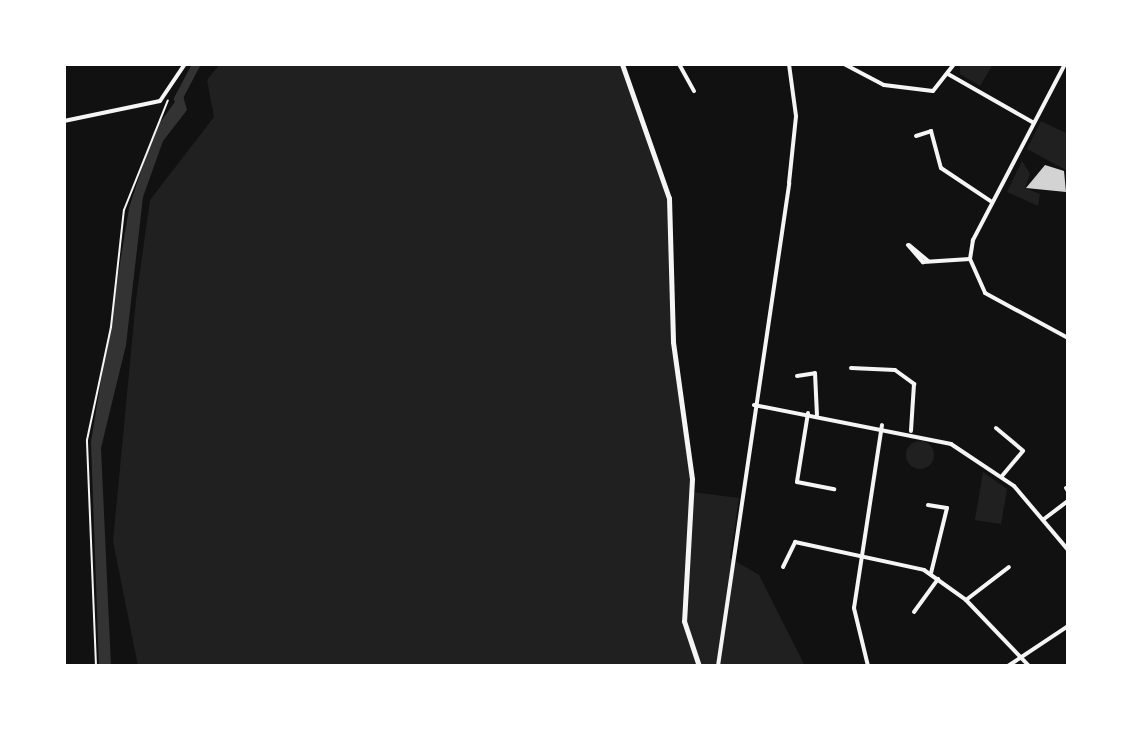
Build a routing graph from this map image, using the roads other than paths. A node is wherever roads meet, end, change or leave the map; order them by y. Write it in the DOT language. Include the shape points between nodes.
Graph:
graph roads {
  1 [pos="185,64"];
  2 [pos="622,64"];
  3 [pos="679,64"];
  4 [pos="789,64"];
  5 [pos="844,64"];
  6 [pos="954,64"];
  7 [pos="1065,64"];
  8 [pos="948,74"];
  9 [pos="694,91"];
  10 [pos="64,121"];
  11 [pos="1032,122"];
  12 [pos="916,136"];
  13 [pos="992,202"];
  14 [pos="970,259"];
  15 [pos="928,261"];
  16 [pos="1068,338"];
  17 [pos="851,368"];
  18 [pos="797,376"];
  19 [pos="754,405"];
  20 [pos="808,413"];
  21 [pos="817,415"];
  22 [pos="882,425"];
  23 [pos="996,428"];
  24 [pos="911,431"];
  25 [pos="1002,476"];
  26 [pos="834,489"];
  27 [pos="1068,501"];
  28 [pos="928,505"];
  29 [pos="1044,519"];
  30 [pos="1068,550"];
  31 [pos="861,554"];
  32 [pos="783,567"];
  33 [pos="1009,567"];
  34 [pos="931,573"];
  35 [pos="938,579"];
  36 [pos="966,600"];
  37 [pos="914,612"];
  38 [pos="1068,626"];
  39 [pos="1017,657"];
  40 [pos="699,666"];
  41 [pos="718,666"];
  42 [pos="868,666"];
  43 [pos="1008,666"];
  44 [pos="1029,666"];
  1 -- 10 [label="street" via="160,101"];
  2 -- 40 [label="street" via="669,198 673,342 692,479 684,621"];
  3 -- 9 [label="street"];
  4 -- 19 [label="street" via="795,128"];
  5 -- 8 [label="street" via="884,85 933,91"];
  6 -- 8 [label="street"];
  7 -- 11 [label="street"];
  8 -- 11 [label="street"];
  11 -- 13 [label="street"];
  12 -- 13 [label="street" via="931,131 941,168"];
  13 -- 14 [label="street"];
  14 -- 15 [label="street"];
  14 -- 16 [label="street" via="985,293"];
  15 -- 15 [label="street" via="914,259 908,245 922,253"];
  17 -- 24 [label="street" via="895,370 914,384"];
  18 -- 21 [label="street" via="815,373"];
  19 -- 20 [label="street"];
  19 -- 41 [label="street"];
  20 -- 21 [label="street"];
  20 -- 26 [label="street" via="797,482"];
  21 -- 22 [label="street"];
  22 -- 24 [label="street"];
  22 -- 31 [label="street"];
  23 -- 25 [label="street" via="1023,451"];
  24 -- 25 [label="street" via="951,444"];
  25 -- 29 [label="street"];
  27 -- 29 [label="street"];
  28 -- 34 [label="street" via="947,508"];
  29 -- 30 [label="street"];
  31 -- 32 [label="street" via="795,542"];
  31 -- 34 [label="street"];
  31 -- 42 [label="street" via="854,608"];
  33 -- 36 [label="street"];
  34 -- 35 [label="street"];
  35 -- 36 [label="street"];
  35 -- 37 [label="street"];
  36 -- 39 [label="street"];
  38 -- 39 [label="street"];
  39 -- 43 [label="street"];
  39 -- 44 [label="street"];
}
